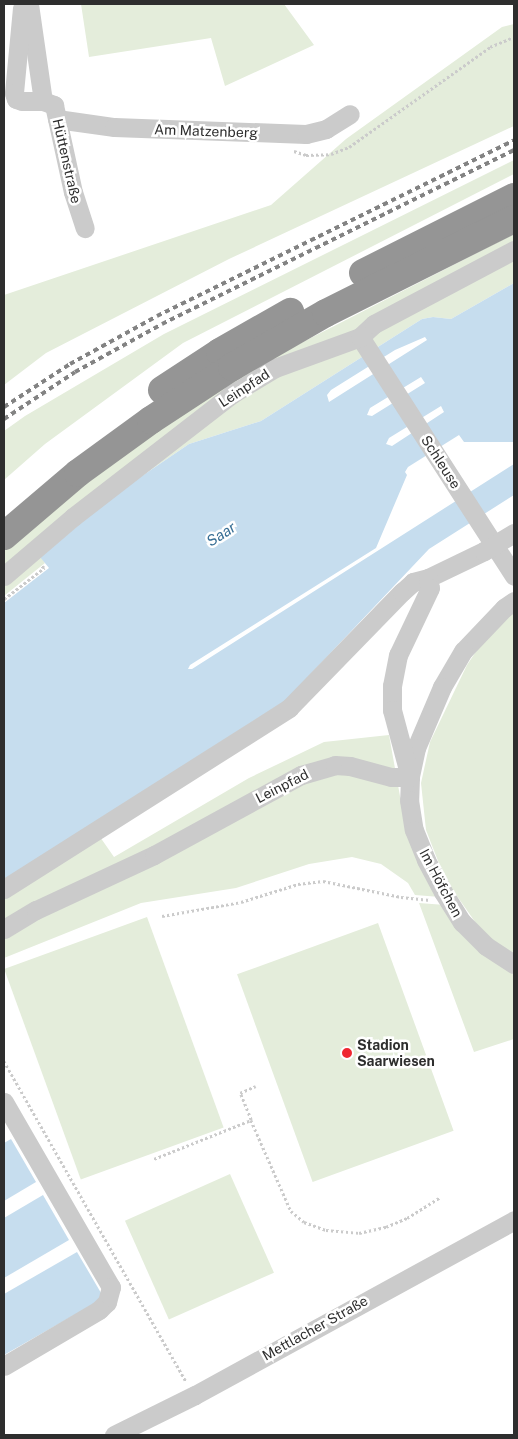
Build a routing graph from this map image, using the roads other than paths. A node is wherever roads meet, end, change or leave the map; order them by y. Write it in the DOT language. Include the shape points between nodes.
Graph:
graph roads {
  1 [pos="23,4"];
  2 [pos="29,4"];
  3 [pos="43,101"];
  4 [pos="350,114"];
  5 [pos="57,119"];
  6 [pos="514,197"];
  7 [pos="514,219"];
  8 [pos="84,228"];
  9 [pos="514,250"];
  10 [pos="364,342"];
  11 [pos="4,510"];
  12 [pos="514,533"];
  13 [pos="4,536"];
  14 [pos="4,576"];
  15 [pos="514,576"];
  16 [pos="428,578"];
  17 [pos="514,601"];
  18 [pos="410,777"];
  19 [pos="4,889"];
  20 [pos="4,929"];
  21 [pos="514,964"];
  22 [pos="4,1102"];
  23 [pos="514,1220"];
  24 [pos="4,1366"];
  25 [pos="114,1435"];
  1 -- 3 [label="street" via="14,93 16,99 22,101"];
  2 -- 3 [label="street"];
  3 -- 5 [label="street, Hüttenstraße" via="54,105"];
  4 -- 5 [label="street, Am Matzenberg" via="326,129 306,134 114,127"];
  5 -- 8 [label="street, Hüttenstraße"];
  6 -- 11 [label="highway" via="316,297 220,352 64,460"];
  7 -- 13 [label="highway" via="326,313 232,367 85,468"];
  9 -- 10 [label="street, Leinpfad" via="374,324"];
  10 -- 14 [label="street, Leinpfad" via="275,368 232,394 73,517"];
  10 -- 15 [label="street, Schleuse"];
  12 -- 16 [label="street"];
  16 -- 18 [label="street" via="430,588 398,655 392,686 392,710"];
  16 -- 19 [label="street" via="413,582 402,592 290,708"];
  17 -- 18 [label="street" via="463,652 446,680 416,748"];
  18 -- 20 [label="street, Leinpfad" via="391,777 335,765 300,775 154,855 36,910"];
  18 -- 21 [label="street, Im Höfchen" via="409,800 414,830 448,901 462,922 486,946"];
  22 -- 24 [label="street" via="111,1287 107,1302 99,1310"];
  23 -- 25 [label="street, Mettlacher Straße" via="194,1395"];
}
